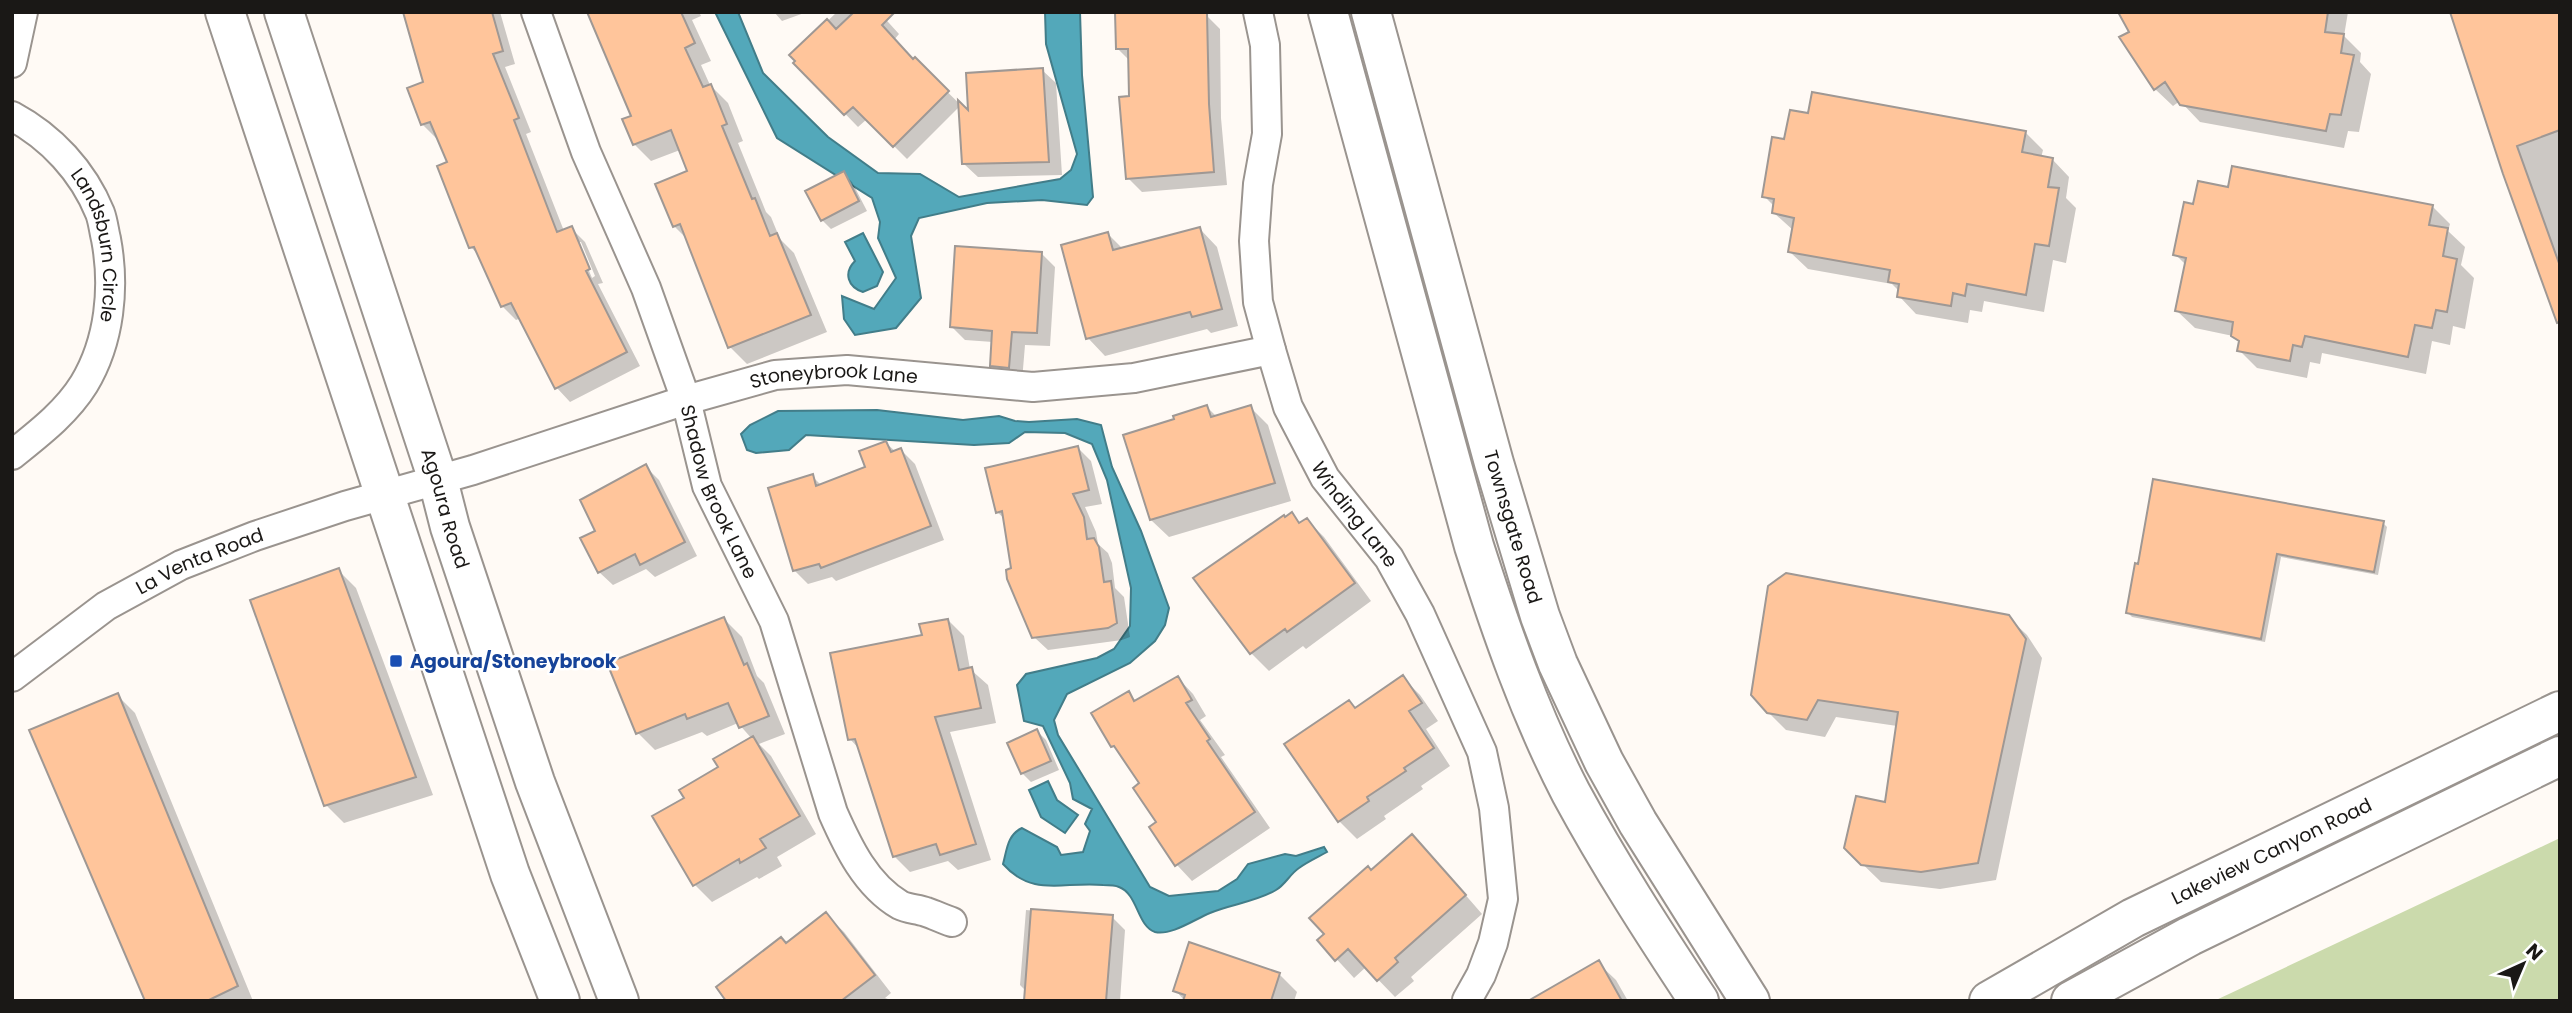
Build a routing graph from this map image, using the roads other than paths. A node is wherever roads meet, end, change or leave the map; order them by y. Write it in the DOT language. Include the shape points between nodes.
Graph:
graph roads {
  1 [pos="23,12"];
  2 [pos="225,12"];
  3 [pos="284,12"];
  4 [pos="536,12"];
  5 [pos="1258,12"];
  6 [pos="1328,12"];
  7 [pos="1371,12"];
  8 [pos="12,63"];
  9 [pos="12,116"];
  10 [pos="1413,324"];
  11 [pos="1271,350"];
  12 [pos="686,400"];
  13 [pos="12,454"];
  14 [pos="1494,463"];
  15 [pos="410,487"];
  16 [pos="12,677"];
  17 [pos="2560,711"];
  18 [pos="2560,756"];
  19 [pos="952,922"];
  20 [pos="1467,1000"];
  21 [pos="560,1001"];
  22 [pos="619,1001"];
  23 [pos="1699,1001"];
  24 [pos="1750,1001"];
  25 [pos="1989,1001"];
  26 [pos="2071,1001"];
  1 -- 8 [label="street"];
  2 -- 15 [label="street, Agoura Road"];
  3 -- 15 [label="street, Agoura Road"];
  4 -- 12 [label="street, Shadow Brook Lane" via="586,152 646,288"];
  5 -- 11 [label="street, Winding Lane" via="1265,45 1267,134 1254,241 1258,302"];
  6 -- 10 [label="street"];
  7 -- 14 [label="street, Townsgate Road"];
  9 -- 13 [label="street, Landsburn Circle" via="42,134 65,156 101,214 110,263 110,302 86,382 47,426"];
  10 -- 14 [label="street" via="1436,343 1466,445 1478,462"];
  10 -- 23 [label="street" via="1474,546 1534,715 1571,792 1633,901"];
  11 -- 12 [label="street, Stoneybrook Lane" via="1134,378 1033,387 847,370 775,375"];
  11 -- 20 [label="street, Winding Lane" via="1288,407 1325,478 1389,558 1420,614 1482,752 1494,808 1503,899 1493,943"];
  12 -- 15 [label="street, Stoneybrook Lane"];
  12 -- 19 [label="street, Shadow Brook Lane" via="707,486 774,621 832,813 845,841 882,892 902,906"];
  14 -- 24 [label="street, Townsgate Road" via="1540,616 1580,712 1638,823"];
  15 -- 16 [label="street, La Venta Road" via="255,536 181,565 106,606"];
  15 -- 21 [label="street, Agoura Road" via="510,874"];
  15 -- 22 [label="street, Agoura Road" via="450,527 535,782"];
  17 -- 25 [label="street, Lakeview Canyon Road" via="2133,918"];
  18 -- 26 [label="street" via="2190,936"];
}
